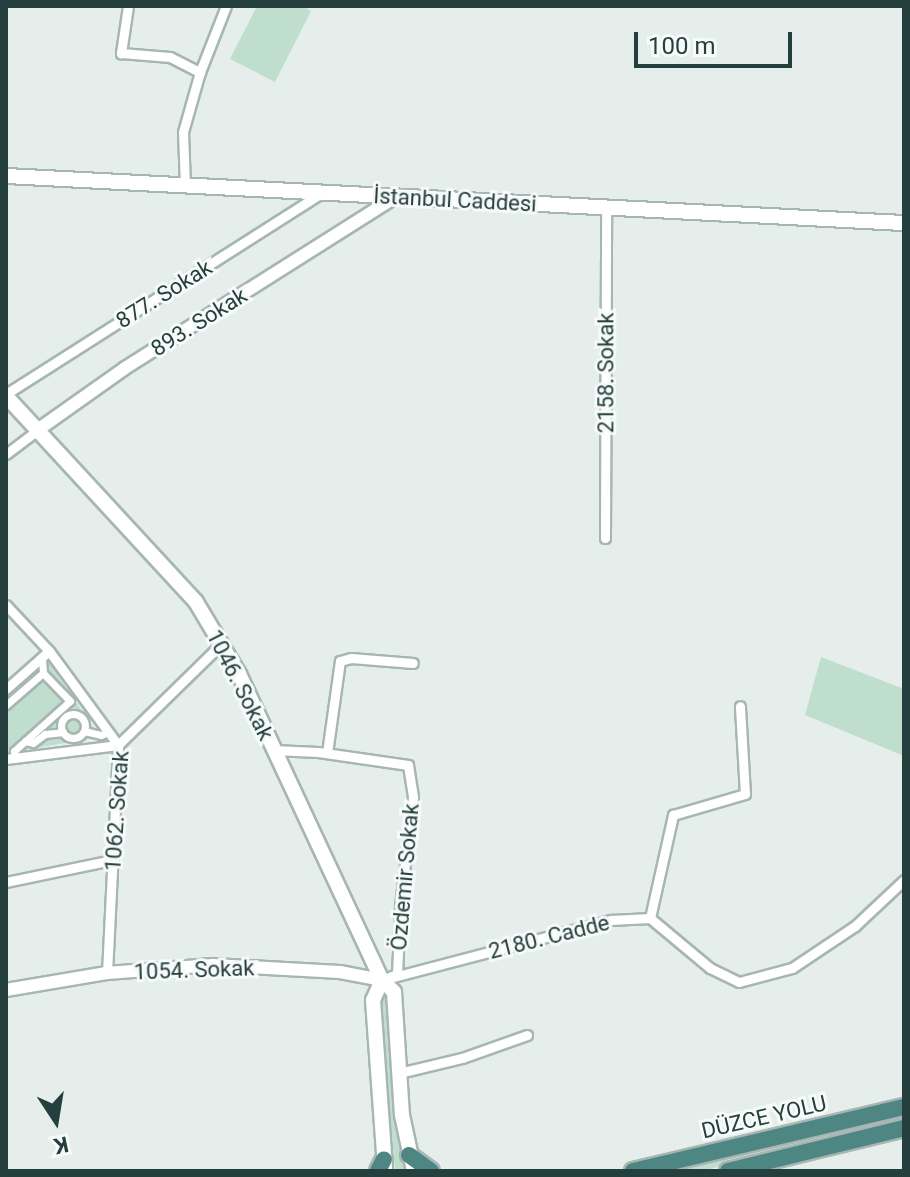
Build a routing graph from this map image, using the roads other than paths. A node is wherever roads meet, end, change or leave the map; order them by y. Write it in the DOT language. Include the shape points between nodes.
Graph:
graph roads {
  1 [pos="128,6"];
  2 [pos="226,6"];
  3 [pos="200,72"];
  4 [pos="6,176"];
  5 [pos="185,186"];
  6 [pos="322,193"];
  7 [pos="396,197"];
  8 [pos="606,208"];
  9 [pos="904,223"];
  10 [pos="6,395"];
  11 [pos="39,429"];
  12 [pos="6,454"];
  13 [pos="605,538"];
  14 [pos="6,605"];
  15 [pos="222,643"];
  16 [pos="46,654"];
  17 [pos="413,663"];
  18 [pos="43,673"];
  19 [pos="6,689"];
  20 [pos="6,705"];
  21 [pos="740,706"];
  22 [pos="58,711"];
  23 [pos="65,718"];
  24 [pos="84,731"];
  25 [pos="63,732"];
  26 [pos="108,732"];
  27 [pos="25,741"];
  28 [pos="6,742"];
  29 [pos="118,745"];
  30 [pos="273,750"];
  31 [pos="327,753"];
  32 [pos="11,756"];
  33 [pos="112,860"];
  34 [pos="904,880"];
  35 [pos="6,882"];
  36 [pos="650,918"];
  37 [pos="107,973"];
  38 [pos="382,980"];
  39 [pos="6,990"];
  40 [pos="527,1035"];
  41 [pos="399,1073"];
  42 [pos="904,1107"];
  43 [pos="904,1128"];
  44 [pos="412,1163"];
  45 [pos="382,1167"];
  46 [pos="431,1171"];
  47 [pos="633,1171"];
  48 [pos="728,1171"];
  1 -- 3 [label="street" via="121,53 170,57"];
  2 -- 3 [label="street"];
  3 -- 5 [label="street" via="183,132"];
  4 -- 5 [label="main road, İstanbul Caddesi"];
  5 -- 6 [label="main road, İstanbul Caddesi"];
  6 -- 7 [label="main road, İstanbul Caddesi"];
  6 -- 10 [label="street, 877. Sokak"];
  7 -- 8 [label="main road, İstanbul Caddesi"];
  7 -- 11 [label="street, 893. Sokak" via="125,368"];
  8 -- 9 [label="main road, İstanbul Caddesi"];
  8 -- 13 [label="street, 2158. Sokak"];
  10 -- 11 [label="main road, 1046. Sokak"];
  11 -- 12 [label="street, 893. Sokak"];
  11 -- 15 [label="main road, 1046. Sokak" via="196,602"];
  14 -- 16 [label="street"];
  15 -- 29 [label="street, 1062. Sokak"];
  15 -- 30 [label="main road, 1046. Sokak"];
  16 -- 18 [label="street"];
  16 -- 19 [label="street"];
  16 -- 26 [label="street"];
  17 -- 31 [label="street" via="340,661"];
  18 -- 20 [label="street"];
  18 -- 22 [label="street" via="70,701"];
  21 -- 36 [label="street" via="745,794 673,815"];
  22 -- 23 [label="street"];
  22 -- 27 [label="street"];
  23 -- 24 [label="street" via="79,716"];
  23 -- 25 [label="street"];
  24 -- 25 [label="street" via="73,738"];
  24 -- 26 [label="street"];
  25 -- 27 [label="street"];
  26 -- 29 [label="street"];
  27 -- 32 [label="street"];
  28 -- 32 [label="street"];
  29 -- 32 [label="street"];
  29 -- 33 [label="street, 1062. Sokak"];
  30 -- 31 [label="street"];
  30 -- 38 [label="main road, 1046. Sokak"];
  31 -- 38 [label="street, Özdemir Sokak" via="408,765 413,797 397,974"];
  33 -- 35 [label="street"];
  33 -- 37 [label="street, 1062. Sokak"];
  34 -- 36 [label="street" via="855,926 792,968 739,982 710,968"];
  36 -- 38 [label="street, 2180. Cadde" via="611,920"];
  37 -- 38 [label="street, 1054. Sokak" via="213,965 340,972"];
  37 -- 39 [label="street, 1054. Sokak"];
  38 -- 41 [label="main road, 1046. Sokak" via="394,992"];
  38 -- 45 [label="main road" via="373,1000"];
  40 -- 41 [label="street"];
  41 -- 44 [label="main road, 1046. Sokak"];
  42 -- 47 [label="highway, DÜZCE YOLU"];
  43 -- 48 [label="highway"];
  44 -- 46 [label="highway"];
}
